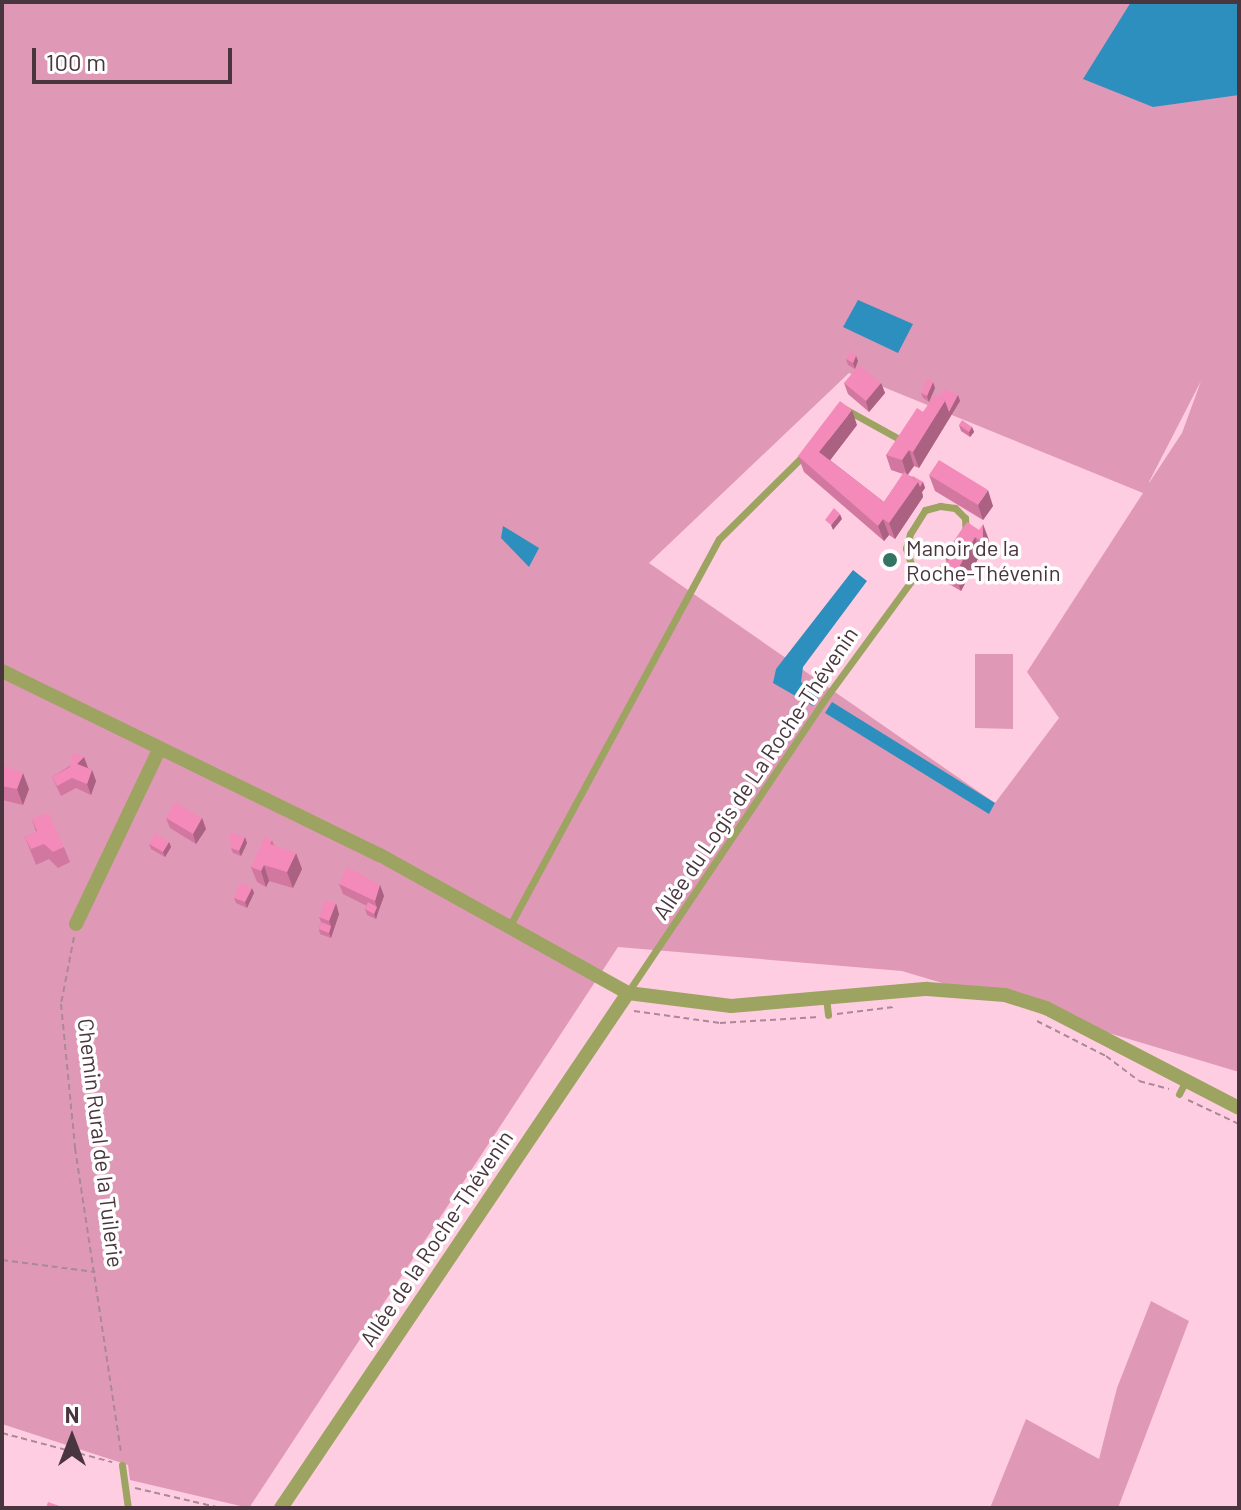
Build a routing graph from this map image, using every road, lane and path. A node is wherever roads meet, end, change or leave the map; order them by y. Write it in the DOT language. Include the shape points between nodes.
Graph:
graph roads {
  1 [pos="835,420"];
  2 [pos="901,440"];
  3 [pos="814,444"];
  4 [pos="915,576"];
  5 [pos="2,671"];
  6 [pos="159,750"];
  7 [pos="76,924"];
  8 [pos="509,927"];
  9 [pos="628,993"];
  10 [pos="826,998"];
  11 [pos="902,1006"];
  12 [pos="618,1007"];
  13 [pos="828,1015"];
  14 [pos="1031,1018"];
  15 [pos="1186,1080"];
  16 [pos="1179,1094"];
  17 [pos="1239,1108"];
  18 [pos="1239,1124"];
  19 [pos="2,1260"];
  20 [pos="95,1272"];
  21 [pos="2,1433"];
  22 [pos="122,1465"];
  23 [pos="126,1486"];
  24 [pos="128,1508"];
  25 [pos="221,1508"];
  26 [pos="281,1508"];
  1 -- 2 [label="lane" via="845,409"];
  3 -- 8 [label="lane" via="719,539"];
  4 -- 4 [label="lane" via="906,548 915,521 925,510 955,508 965,518 966,535 952,561 936,573"];
  4 -- 9 [label="lane, Allée du Logis de La Roche-Thévenin"];
  5 -- 6 [label="street"];
  6 -- 7 [label="street"];
  6 -- 8 [label="street" via="380,855"];
  7 -- 20 [label="path, Chemin Rural de la Tuilerie" via="61,1004 75,1148"];
  8 -- 9 [label="street"];
  9 -- 10 [label="street" via="731,1006"];
  9 -- 12 [label="street, Allée de la Roche-Thévenin"];
  10 -- 13 [label="lane"];
  10 -- 15 [label="street" via="927,989 1005,995 1046,1008"];
  11 -- 13 [label="path"];
  12 -- 13 [label="path" via="720,1023"];
  12 -- 26 [label="street, Allée de la Roche-Thévenin"];
  14 -- 16 [label="path" via="1106,1056 1139,1081"];
  15 -- 16 [label="lane"];
  15 -- 17 [label="street"];
  16 -- 18 [label="path"];
  19 -- 20 [label="path"];
  20 -- 22 [label="path, Chemin Rural de la Tuilerie"];
  21 -- 22 [label="path"];
  22 -- 23 [label="lane"];
  23 -- 24 [label="lane"];
  23 -- 25 [label="path"];
}
